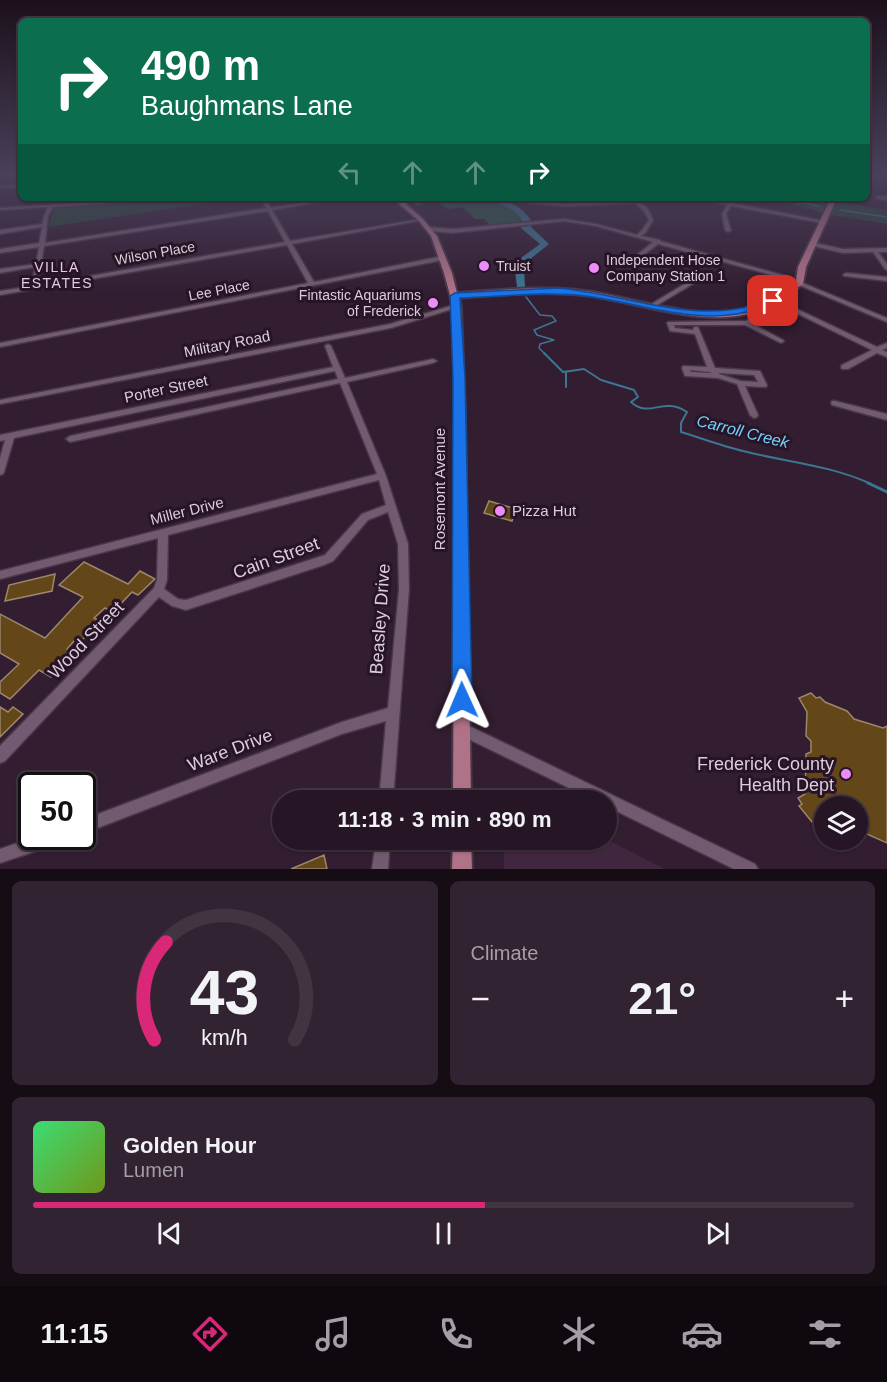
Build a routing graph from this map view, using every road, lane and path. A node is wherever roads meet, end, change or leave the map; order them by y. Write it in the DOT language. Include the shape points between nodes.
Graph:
graph roads {
  1 [pos="48,215"];
  2 [pos="234,215"];
  3 [pos="273,215"];
  4 [pos="416,215"];
  5 [pos="648,215"];
  6 [pos="724,215"];
  7 [pos="784,215"];
  8 [pos="826,215"];
  9 [pos="421,220"];
  10 [pos="822,222"];
  11 [pos="44,225"];
  12 [pos="429,229"];
  13 [pos="728,230"];
  14 [pos="445,231"];
  15 [pos="0,232"];
  16 [pos="434,236"];
  17 [pos="638,236"];
  18 [pos="289,242"];
  19 [pos="658,242"];
  20 [pos="42,244"];
  21 [pos="811,244"];
  22 [pos="874,250"];
  23 [pos="887,250"];
  24 [pos="0,251"];
  25 [pos="443,258"];
  26 [pos="634,260"];
  27 [pos="38,264"];
  28 [pos="887,268"];
  29 [pos="0,271"];
  30 [pos="679,274"];
  31 [pos="846,275"];
  32 [pos="887,279"];
  33 [pos="800,282"];
  34 [pos="312,284"];
  35 [pos="34,286"];
  36 [pos="0,293"];
  37 [pos="456,301"];
  38 [pos="653,305"];
  39 [pos="721,313"];
  40 [pos="887,320"];
  41 [pos="746,323"];
  42 [pos="733,324"];
  43 [pos="725,325"];
  44 [pos="781,341"];
  45 [pos="0,345"];
  46 [pos="887,345"];
  47 [pos="328,346"];
  48 [pos="877,350"];
  49 [pos="887,355"];
  50 [pos="433,361"];
  51 [pos="845,367"];
  52 [pos="337,368"];
  53 [pos="712,370"];
  54 [pos="719,376"];
  55 [pos="343,381"];
  56 [pos="740,383"];
  57 [pos="0,402"];
  58 [pos="835,403"];
  59 [pos="754,415"];
  60 [pos="887,417"];
  61 [pos="11,435"];
  62 [pos="0,438"];
  63 [pos="70,439"];
  64 [pos="0,472"];
  65 [pos="382,476"];
  66 [pos="392,507"];
  67 [pos="163,533"];
  68 [pos="0,575"];
  69 [pos="158,591"];
  70 [pos="392,713"];
  71 [pos="463,729"];
  72 [pos="0,756"];
  73 [pos="387,790"];
  74 [pos="462,790"];
  75 [pos="96,822"];
  76 [pos="18,850"];
  77 [pos="382,850"];
  78 [pos="462,850"];
  79 [pos="0,856"];
  80 [pos="380,869"];
  81 [pos="462,869"];
  82 [pos="750,869"];
  1 -- 11 [label="street"];
  2 -- 20 [label="street"];
  3 -- 18 [label="street"];
  4 -- 9 [label="main road, Rosemont Avenue"];
  5 -- 17 [label="street" via="651,220"];
  6 -- 13 [label="street"];
  7 -- 10 [label="street"];
  8 -- 10 [label="main road"];
  9 -- 12 [label="main road, Rosemont Avenue"];
  9 -- 18 [label="street, Wilson Place"];
  10 -- 21 [label="main road"];
  11 -- 15 [label="street"];
  11 -- 20 [label="street"];
  12 -- 14 [label="street"];
  12 -- 16 [label="main road, Rosemont Avenue"];
  14 -- 16 [label="street"];
  14 -- 17 [label="street" via="574,221"];
  16 -- 25 [label="main road, Rosemont Avenue"];
  17 -- 19 [label="street"];
  18 -- 34 [label="street"];
  18 -- 35 [label="street, Wilson Place"];
  19 -- 26 [label="street"];
  19 -- 33 [label="street"];
  20 -- 24 [label="street"];
  20 -- 27 [label="street"];
  21 -- 22 [label="street" via="843,251"];
  21 -- 33 [label="main road"];
  22 -- 23 [label="street"];
  22 -- 28 [label="street"];
  25 -- 34 [label="street, Lee Place"];
  25 -- 37 [label="main road, Rosemont Avenue"];
  27 -- 29 [label="street"];
  27 -- 35 [label="street"];
  30 -- 38 [label="street" via="697,280"];
  31 -- 32 [label="street"];
  33 -- 39 [label="main road" via="765,304"];
  33 -- 40 [label="street"];
  34 -- 45 [label="street, Lee Place"];
  35 -- 36 [label="street, Wilson Place"];
  37 -- 38 [label="main road" via="558,291"];
  37 -- 57 [label="street, Military Road" via="391,326"];
  37 -- 71 [label="main road, Rosemont Avenue"];
  38 -- 39 [label="main road" via="675,311"];
  39 -- 42 [label="street"];
  39 -- 43 [label="street" via="719,317"];
  41 -- 42 [label="street"];
  41 -- 44 [label="street"];
  41 -- 48 [label="street" via="777,309 789,309"];
  42 -- 43 [label="street"];
  43 -- 53 [label="street" via="696,328"];
  46 -- 48 [label="street"];
  47 -- 52 [label="street, Beasley Drive"];
  48 -- 49 [label="street"];
  48 -- 51 [label="street"];
  50 -- 55 [label="street"];
  52 -- 55 [label="street, Beasley Drive"];
  52 -- 61 [label="street, Porter Street"];
  53 -- 54 [label="street"];
  53 -- 54 [label="street" via="686,368 688,374"];
  53 -- 56 [label="street" via="757,373 763,385"];
  54 -- 56 [label="street"];
  55 -- 63 [label="street"];
  55 -- 65 [label="street, Beasley Drive"];
  56 -- 59 [label="street"];
  58 -- 60 [label="street"];
  61 -- 62 [label="street, Porter Street"];
  61 -- 64 [label="street"];
  65 -- 66 [label="street, Beasley Drive"];
  65 -- 67 [label="street, Miller Drive"];
  66 -- 69 [label="street, Cain Street" via="364,518 320,562 186,605"];
  66 -- 70 [label="street, Beasley Drive" via="404,544 405,569"];
  67 -- 68 [label="street, Miller Drive"];
  67 -- 69 [label="street" via="162,580"];
  69 -- 72 [label="street, Wood Street"];
  70 -- 73 [label="street, Beasley Drive"];
  70 -- 75 [label="street, Ware Drive" via="342,728"];
  71 -- 74 [label="main road, Rosemont Avenue"];
  71 -- 82 [label="street"];
  76 -- 79 [label="street"];
  77 -- 80 [label="street"];
  78 -- 81 [label="main road"];
}
